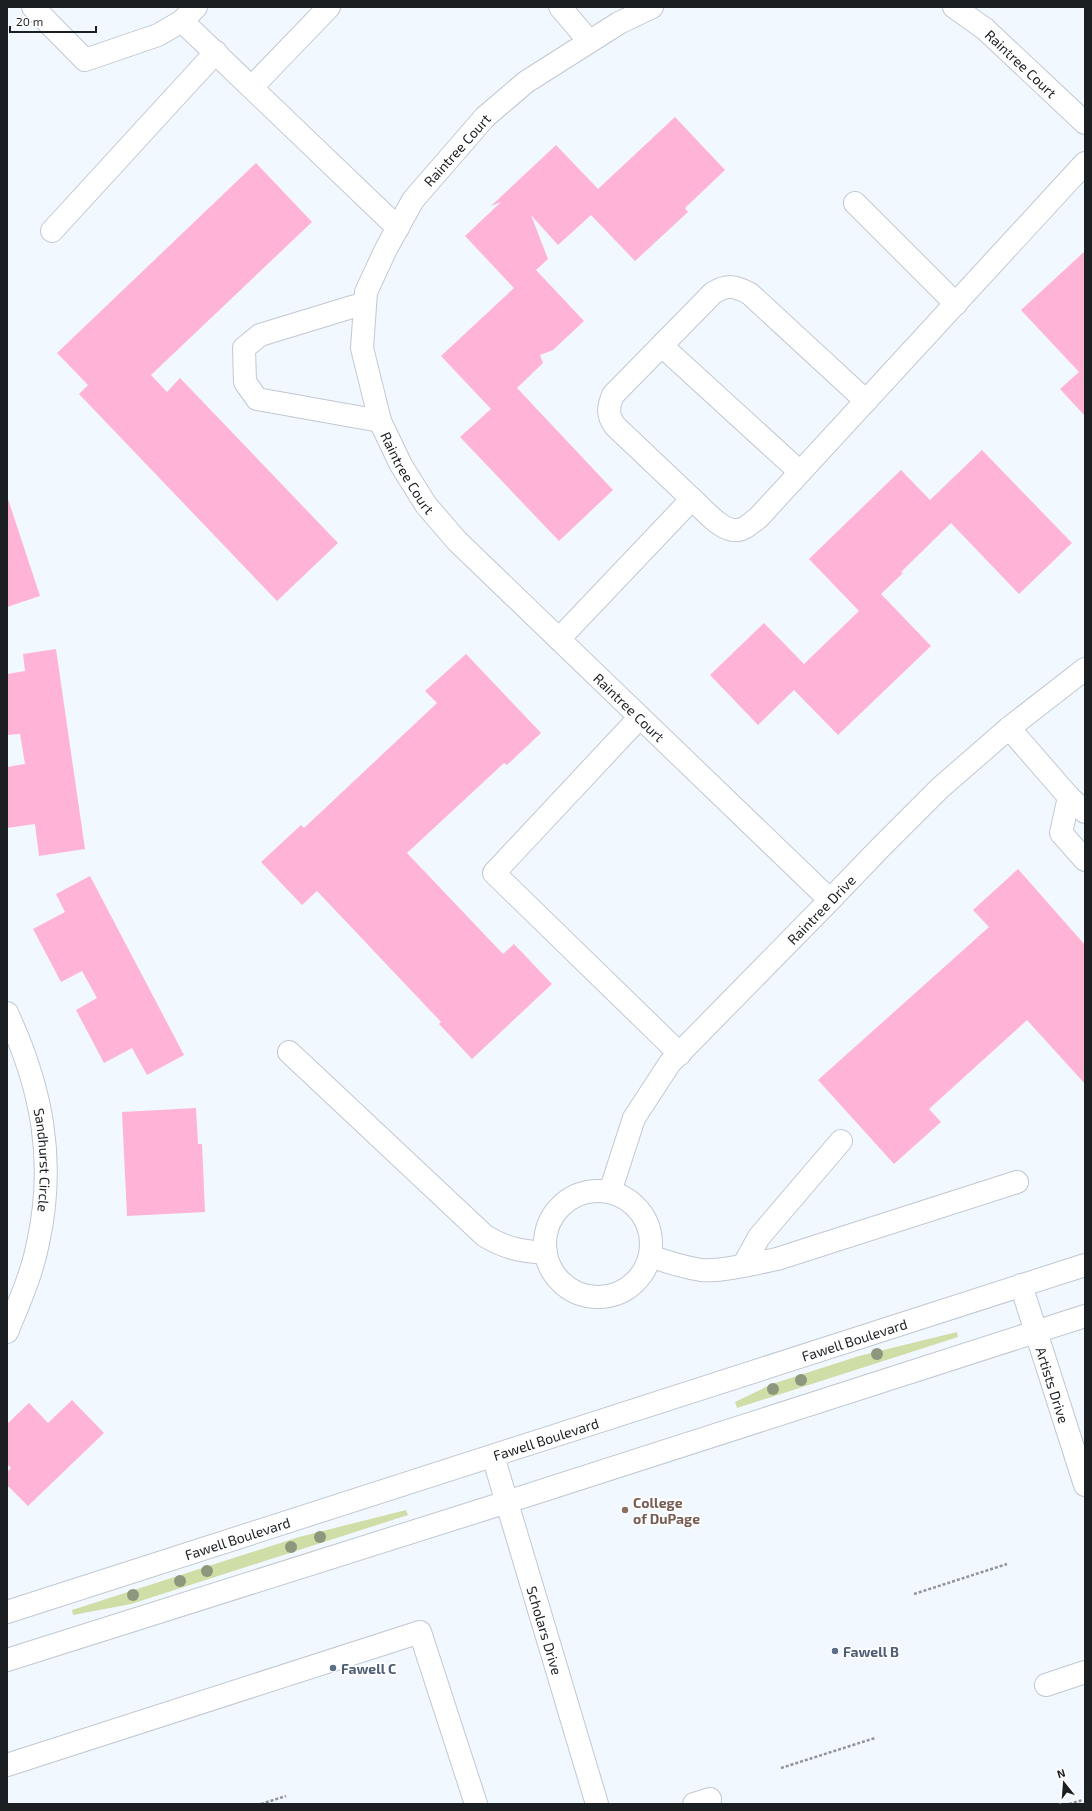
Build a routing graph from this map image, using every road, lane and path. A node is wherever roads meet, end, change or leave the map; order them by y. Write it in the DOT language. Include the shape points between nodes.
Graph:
graph roads {
  1 [pos="33,7"];
  2 [pos="329,7"];
  3 [pos="560,7"];
  4 [pos="652,7"];
  5 [pos="954,7"];
  6 [pos="189,14"];
  7 [pos="589,41"];
  8 [pos="216,52"];
  9 [pos="252,87"];
  10 [pos="1085,123"];
  11 [pos="1085,163"];
  12 [pos="855,203"];
  13 [pos="398,228"];
  14 [pos="52,231"];
  15 [pos="365,303"];
  16 [pos="956,304"];
  17 [pos="662,346"];
  18 [pos="866,401"];
  19 [pos="380,421"];
  20 [pos="800,472"];
  21 [pos="692,500"];
  22 [pos="559,639"];
  23 [pos="1085,669"];
  24 [pos="640,717"];
  25 [pos="1009,728"];
  26 [pos="1069,797"];
  27 [pos="1085,812"];
  28 [pos="1085,860"];
  29 [pos="830,900"];
  30 [pos="7,1013"];
  31 [pos="289,1052"];
  32 [pos="680,1054"];
  33 [pos="841,1141"];
  34 [pos="1016,1182"];
  35 [pos="610,1192"];
  36 [pos="546,1253"];
  37 [pos="650,1256"];
  38 [pos="1085,1265"];
  39 [pos="743,1266"];
  40 [pos="1022,1285"];
  41 [pos="1085,1316"];
  42 [pos="7,1332"];
  43 [pos="1036,1332"];
  44 [pos="493,1456"];
  45 [pos="1085,1485"];
  46 [pos="506,1502"];
  47 [pos="1007,1564"];
  48 [pos="914,1594"];
  49 [pos="7,1612"];
  50 [pos="7,1660"];
  51 [pos="1085,1672"];
  52 [pos="1046,1685"];
  53 [pos="875,1738"];
  54 [pos="7,1765"];
  55 [pos="781,1768"];
  56 [pos="286,1796"];
  57 [pos="1083,1800"];
  58 [pos="261,1804"];
  59 [pos="476,1804"];
  60 [pos="597,1804"];
  61 [pos="1069,1804"];
  1 -- 6 [label="street" via="85,60 158,35"];
  2 -- 9 [label="street"];
  3 -- 7 [label="street"];
  4 -- 7 [label="street, Raintree Court"];
  5 -- 10 [label="street, Raintree Court" via="985,29"];
  6 -- 8 [label="street"];
  7 -- 13 [label="street, Raintree Court" via="526,82 485,117 413,200"];
  8 -- 9 [label="street"];
  8 -- 14 [label="street"];
  9 -- 13 [label="street"];
  11 -- 16 [label="street"];
  12 -- 16 [label="street"];
  13 -- 15 [label="street, Raintree Court" via="366,292"];
  15 -- 19 [label="street, Raintree Court" via="362,348"];
  15 -- 19 [label="street" via="260,335 244,348 245,382 257,399"];
  16 -- 18 [label="street"];
  17 -- 18 [label="street" via="713,293 723,287 739,288 750,294"];
  17 -- 20 [label="street"];
  17 -- 21 [label="street" via="613,395 608,410 614,426"];
  18 -- 20 [label="street"];
  19 -- 22 [label="street, Raintree Court" via="401,465 426,505 457,541"];
  20 -- 21 [label="street" via="758,518 743,529 732,530 722,525"];
  21 -- 22 [label="street"];
  22 -- 24 [label="street, Raintree Court"];
  23 -- 25 [label="street, Raintree Drive"];
  24 -- 29 [label="street, Raintree Court"];
  24 -- 32 [label="street" via="494,873"];
  25 -- 26 [label="street"];
  25 -- 29 [label="street, Raintree Drive" via="935,794"];
  26 -- 27 [label="street"];
  26 -- 28 [label="street" via="1061,833"];
  29 -- 32 [label="street, Raintree Drive"];
  30 -- 42 [label="street, Sandhurst Circle" via="23,1048 37,1091 46,1165 38,1243 28,1282"];
  31 -- 36 [label="street" via="486,1236 502,1246 518,1251"];
  32 -- 35 [label="street, Raintree Drive" via="670,1063 634,1118"];
  33 -- 39 [label="street" via="759,1237"];
  34 -- 39 [label="street" via="777,1259"];
  35 -- 36 [label="street" via="593,1191 576,1195 562,1205 551,1219 546,1235"];
  35 -- 37 [label="street" via="626,1198 639,1209 648,1223 651,1239"];
  36 -- 37 [label="street" via="552,1270 563,1284 579,1293 597,1297 615,1294 631,1286 643,1272"];
  37 -- 39 [label="street" via="668,1263 702,1270"];
  38 -- 40 [label="street, Fawell Boulevard"];
  40 -- 43 [label="street, Artists Drive"];
  40 -- 44 [label="street, Fawell Boulevard"];
  41 -- 43 [label="street"];
  43 -- 45 [label="street, Artists Drive"];
  43 -- 46 [label="street"];
  44 -- 46 [label="street, Scholars Drive"];
  44 -- 49 [label="street, Fawell Boulevard"];
  46 -- 50 [label="street"];
  46 -- 60 [label="street, Scholars Drive"];
  47 -- 48 [label="path"];
  51 -- 52 [label="street"];
  53 -- 55 [label="path"];
  54 -- 59 [label="street" via="420,1632"];
  56 -- 58 [label="path"];
  57 -- 61 [label="path"];
}
